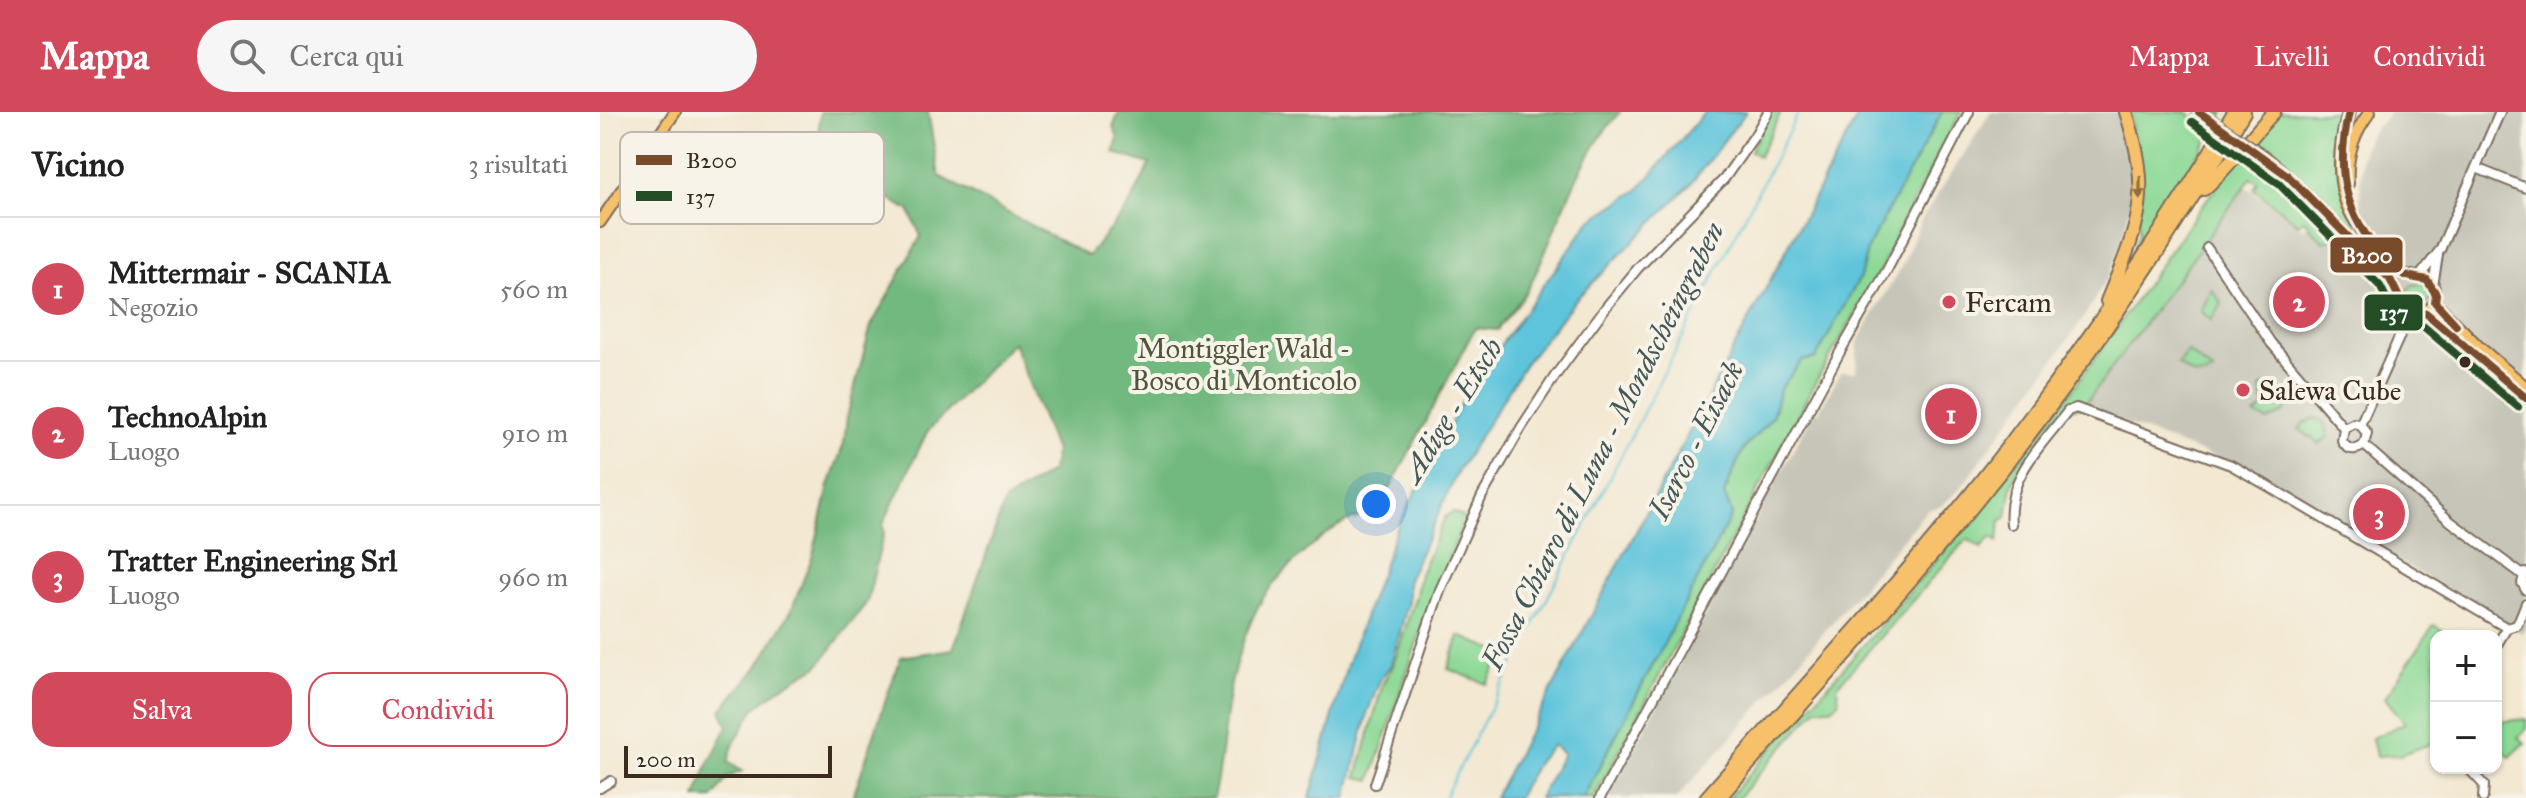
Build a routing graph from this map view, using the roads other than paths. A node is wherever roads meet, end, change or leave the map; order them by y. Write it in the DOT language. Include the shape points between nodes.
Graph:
graph roads {
  1 [pos="675,112"];
  2 [pos="1768,112"];
  3 [pos="1969,112"];
  4 [pos="2126,112"];
  5 [pos="2234,112"];
  6 [pos="2244,112"];
  7 [pos="2274,112"];
  8 [pos="2349,112"];
  9 [pos="2370,112"];
  10 [pos="2500,112"];
  11 [pos="2200,113"];
  12 [pos="661,132"];
  13 [pos="2476,168"];
  14 [pos="2526,188"];
  15 [pos="620,193"];
  16 [pos="2195,197"];
  17 [pos="600,222"];
  18 [pos="2357,222"];
  19 [pos="2207,248"];
  20 [pos="2440,250"];
  21 [pos="2415,277"];
  22 [pos="2433,286"];
  23 [pos="2399,293"];
  24 [pos="2435,302"];
  25 [pos="2410,313"];
  26 [pos="2426,313"];
  27 [pos="2097,325"];
  28 [pos="2526,387"];
  29 [pos="2526,398"];
  30 [pos="2360,425"];
  31 [pos="2344,428"];
  32 [pos="2364,445"];
  33 [pos="2011,524"];
  34 [pos="2525,574"];
  35 [pos="2526,590"];
  36 [pos="2526,603"];
  37 [pos="2507,628"];
  38 [pos="2502,636"];
  39 [pos="2474,774"];
  40 [pos="611,781"];
  41 [pos="1375,784"];
  42 [pos="600,788"];
  43 [pos="1600,798"];
  44 [pos="1706,798"];
  45 [pos="1719,798"];
  46 [pos="2483,798"];
  1 -- 12 [label="main road"];
  2 -- 41 [label="street" via="1724,179 1606,307 1555,376 1490,483 1440,590"];
  3 -- 43 [label="street"];
  4 -- 27 [label="highway, one-way" via="2140,171 2140,208 2128,253"];
  5 -- 27 [label="highway"];
  6 -- 16 [label="highway"];
  7 -- 16 [label="highway" via="2224,172"];
  8 -- 18 [label="highway" via="2341,171"];
  9 -- 18 [label="main road" via="2348,162"];
  10 -- 13 [label="street"];
  11 -- 23 [label="main road, bridge" via="2287,175 2377,264"];
  13 -- 14 [label="street"];
  13 -- 20 [label="street"];
  15 -- 17 [label="main road"];
  16 -- 45 [label="highway" via="2072,378 1994,479"];
  18 -- 21 [label="main road" via="2387,261"];
  19 -- 31 [label="street" via="2271,343"];
  20 -- 21 [label="street"];
  20 -- 22 [label="street"];
  21 -- 22 [label="main road"];
  21 -- 23 [label="main road"];
  22 -- 24 [label="main road"];
  23 -- 25 [label="main road" via="2401,305"];
  24 -- 26 [label="main road"];
  24 -- 28 [label="main road"];
  25 -- 26 [label="main road"];
  25 -- 30 [label="street"];
  26 -- 29 [label="main road"];
  27 -- 44 [label="highway" via="1930,542"];
  30 -- 31 [label="street"];
  30 -- 32 [label="street" via="2367,433"];
  31 -- 32 [label="street" via="2345,446 2354,450"];
  32 -- 34 [label="street" via="2450,521"];
  33 -- 37 [label="street" via="2020,473 2068,411 2076,408 2231,465"];
  34 -- 35 [label="street"];
  36 -- 37 [label="street" via="2517,625"];
  37 -- 38 [label="street"];
  39 -- 46 [label="street" via="2484,785"];
  40 -- 42 [label="street"];
}
